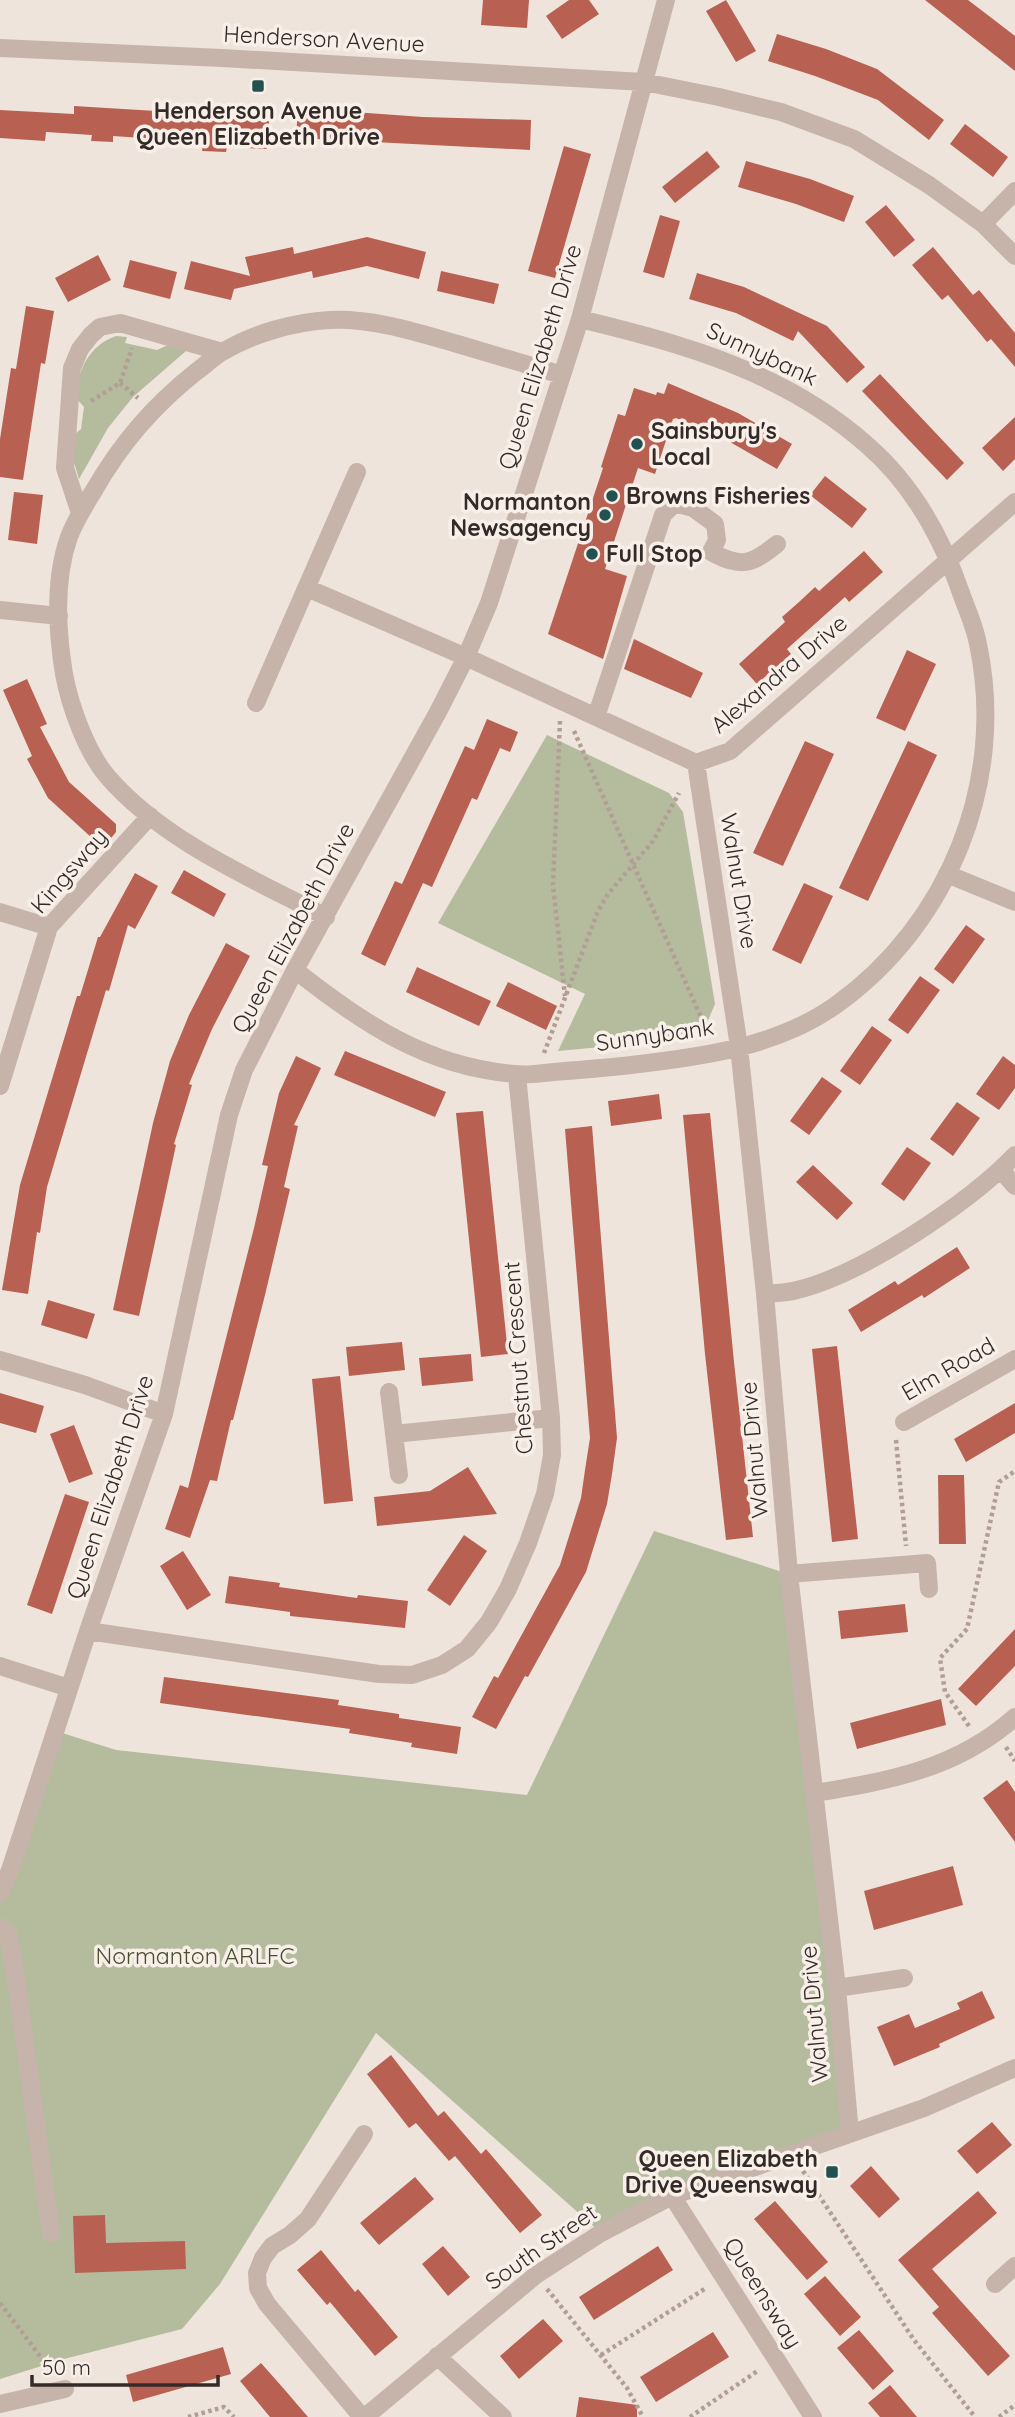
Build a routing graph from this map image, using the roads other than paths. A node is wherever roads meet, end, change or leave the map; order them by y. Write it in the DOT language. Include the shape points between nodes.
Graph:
graph roads {
  1 [pos="666,0"];
  2 [pos="0,48"];
  3 [pos="644,82"];
  4 [pos="1015,191"];
  5 [pos="983,224"];
  6 [pos="1015,256"];
  7 [pos="580,319"];
  8 [pos="222,352"];
  9 [pos="562,375"];
  10 [pos="357,472"];
  11 [pos="1015,502"];
  12 [pos="80,513"];
  13 [pos="777,544"];
  14 [pos="949,559"];
  15 [pos="307,588"];
  16 [pos="0,610"];
  17 [pos="59,616"];
  18 [pos="466,657"];
  19 [pos="256,703"];
  20 [pos="596,717"];
  21 [pos="696,763"];
  22 [pos="150,816"];
  23 [pos="947,874"];
  24 [pos="1015,902"];
  25 [pos="0,912"];
  26 [pos="326,917"];
  27 [pos="49,927"];
  28 [pos="295,970"];
  29 [pos="739,1047"];
  30 [pos="517,1075"];
  31 [pos="0,1086"];
  32 [pos="1015,1155"];
  33 [pos="1001,1170"];
  34 [pos="1015,1186"];
  35 [pos="765,1294"];
  36 [pos="1015,1359"];
  37 [pos="0,1360"];
  38 [pos="389,1392"];
  39 [pos="164,1414"];
  40 [pos="551,1418"];
  41 [pos="904,1422"];
  42 [pos="394,1434"];
  43 [pos="399,1475"];
  44 [pos="789,1574"];
  45 [pos="929,1589"];
  46 [pos="88,1631"];
  47 [pos="0,1666"];
  48 [pos="69,1688"];
  49 [pos="1015,1717"];
  50 [pos="815,1793"];
  51 [pos="0,1894"];
  52 [pos="0,1927"];
  53 [pos="904,1978"];
  54 [pos="838,1988"];
  55 [pos="1015,2068"];
  56 [pos="850,2133"];
  57 [pos="364,2134"];
  58 [pos="673,2196"];
  59 [pos="51,2233"];
  60 [pos="1015,2266"];
  61 [pos="995,2284"];
  62 [pos="437,2356"];
  63 [pos="65,2389"];
  64 [pos="0,2404"];
  65 [pos="363,2417"];
  66 [pos="503,2417"];
  67 [pos="813,2417"];
  1 -- 3 [label="street, Queen Elizabeth Drive"];
  2 -- 3 [label="street, Henderson Avenue"];
  3 -- 5 [label="street, Henderson Avenue" via="781,111 854,139"];
  3 -- 7 [label="street, Queen Elizabeth Drive"];
  4 -- 5 [label="street"];
  5 -- 6 [label="street, Henderson Avenue"];
  7 -- 9 [label="street, Queen Elizabeth Drive"];
  7 -- 14 [label="street, Sunnybank" via="712,355 813,404 868,446 912,493"];
  8 -- 9 [label="street" via="285,328 330,320 368,322"];
  8 -- 12 [label="street" via="140,423"];
  8 -- 12 [label="street" via="110,323 91,335 72,368 65,468"];
  9 -- 18 [label="street, Queen Elizabeth Drive" via="489,603"];
  10 -- 15 [label="street"];
  11 -- 14 [label="street, Alexandra Drive"];
  12 -- 17 [label="street" via="61,571"];
  13 -- 20 [label="street" via="745,564 729,561 711,552 717,540 715,524 693,508 675,503 663,515"];
  14 -- 21 [label="street, Alexandra Drive" via="730,751"];
  14 -- 23 [label="street, Sunnybank" via="978,643 986,739 980,788"];
  15 -- 18 [label="street"];
  15 -- 19 [label="street"];
  16 -- 17 [label="street"];
  17 -- 22 [label="street" via="67,690 80,729 106,775"];
  18 -- 20 [label="street"];
  18 -- 26 [label="street, Queen Elizabeth Drive"];
  20 -- 21 [label="street"];
  21 -- 29 [label="street, Walnut Drive"];
  22 -- 26 [label="street" via="196,847"];
  22 -- 27 [label="street, Kingsway"];
  23 -- 24 [label="street"];
  23 -- 29 [label="street, Sunnybank" via="926,914 872,976 833,1007 787,1031"];
  25 -- 27 [label="street"];
  26 -- 28 [label="street, Queen Elizabeth Drive"];
  27 -- 31 [label="street, Kingsway"];
  28 -- 30 [label="street, Sunnybank" via="402,1044 437,1058"];
  28 -- 39 [label="street, Queen Elizabeth Drive" via="244,1070 229,1115"];
  29 -- 30 [label="street, Sunnybank" via="703,1057"];
  29 -- 35 [label="street, Walnut Drive"];
  30 -- 40 [label="street, Chestnut Crescent"];
  32 -- 33 [label="street"];
  33 -- 34 [label="street"];
  33 -- 35 [label="street" via="887,1250 797,1290"];
  35 -- 44 [label="street, Walnut Drive"];
  36 -- 41 [label="street, Elm Road"];
  37 -- 39 [label="street"];
  38 -- 42 [label="street"];
  39 -- 46 [label="street, Queen Elizabeth Drive"];
  40 -- 42 [label="street"];
  40 -- 46 [label="street, Chestnut Crescent" via="552,1455 545,1494 508,1589 467,1649 442,1665 412,1675 379,1674"];
  42 -- 43 [label="street"];
  44 -- 45 [label="street" via="927,1563"];
  44 -- 50 [label="street, Walnut Drive"];
  46 -- 48 [label="street, Queen Elizabeth Drive"];
  47 -- 48 [label="street"];
  48 -- 51 [label="street, Queen Elizabeth Drive"];
  49 -- 50 [label="street" via="981,1744 941,1764"];
  50 -- 54 [label="street, Walnut Drive"];
  52 -- 59 [label="street" via="8,1933 14,1965"];
  53 -- 54 [label="street"];
  54 -- 56 [label="street, Walnut Drive"];
  55 -- 56 [label="street" via="924,2108"];
  56 -- 58 [label="street, South Street"];
  57 -- 65 [label="street, South Street" via="308,2219 272,2246 257,2273 258,2288 267,2304"];
  58 -- 62 [label="street, South Street" via="601,2233 536,2275"];
  58 -- 67 [label="street, Queensway"];
  60 -- 61 [label="street"];
  62 -- 65 [label="street, South Street"];
  62 -- 66 [label="street"];
  63 -- 64 [label="street"];
}
